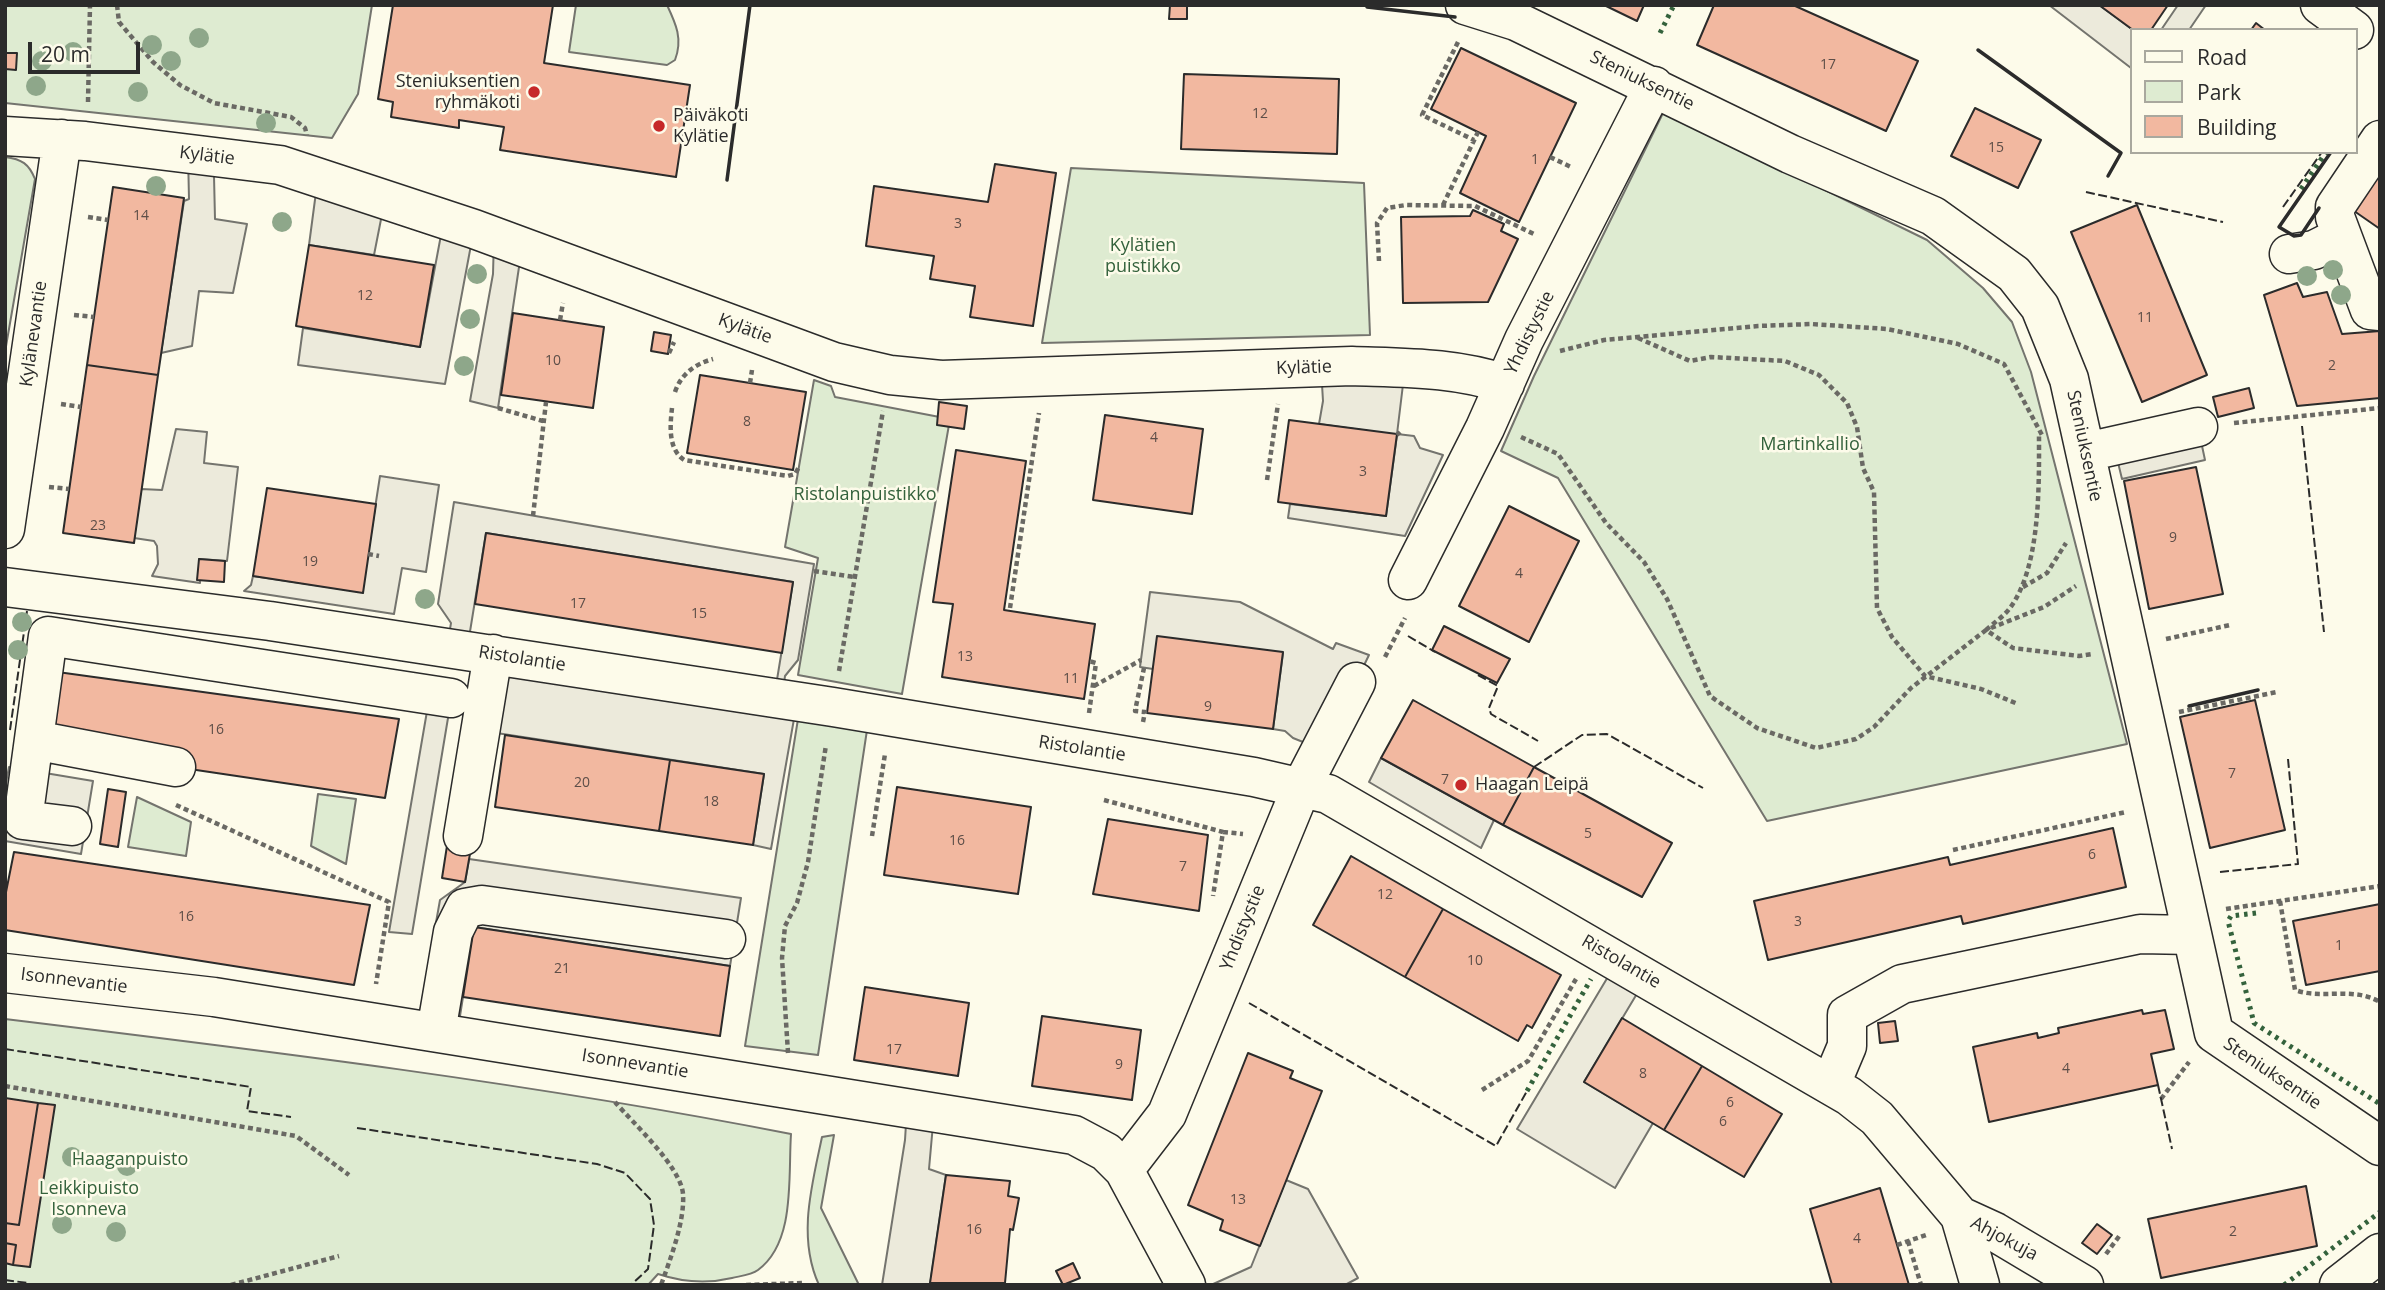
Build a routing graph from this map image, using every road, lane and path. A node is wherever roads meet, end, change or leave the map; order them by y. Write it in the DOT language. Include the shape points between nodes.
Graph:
graph roads {
  1 [pos="90,5"];
  2 [pos="117,5"];
  3 [pos="2320,5"];
  4 [pos="1462,22"];
  5 [pos="2352,28"];
  6 [pos="2357,31"];
  7 [pos="2380,48"];
  8 [pos="1654,86"];
  9 [pos="75,126"];
  10 [pos="1478,132"];
  11 [pos="5,136"];
  12 [pos="1474,140"];
  13 [pos="2380,140"];
  14 [pos="310,147"];
  15 [pos="1550,157"];
  16 [pos="1583,172"];
  17 [pos="1443,205"];
  18 [pos="1518,225"];
  19 [pos="2342,236"];
  20 [pos="2289,254"];
  21 [pos="1379,261"];
  22 [pos="2380,311"];
  23 [pos="1638,338"];
  24 [pos="1555,351"];
  25 [pos="720,357"];
  26 [pos="1283,369"];
  27 [pos="1045,378"];
  28 [pos="1504,384"];
  29 [pos="676,392"];
  30 [pos="546,402"];
  31 [pos="498,408"];
  32 [pos="672,408"];
  33 [pos="2380,408"];
  34 [pos="2269,418"];
  35 [pos="543,421"];
  36 [pos="2198,427"];
  37 [pos="1510,432"];
  38 [pos="2039,433"];
  39 [pos="2084,445"];
  40 [pos="799,467"];
  41 [pos="1267,480"];
  42 [pos="533,516"];
  43 [pos="2101,520"];
  44 [pos="5,529"];
  45 [pos="368,554"];
  46 [pos="379,556"];
  47 [pos="2109,562"];
  48 [pos="814,571"];
  49 [pos="854,577"];
  50 [pos="5,587"];
  51 [pos="2022,587"];
  52 [pos="53,594"];
  53 [pos="1408,594"];
  54 [pos="1010,608"];
  55 [pos="2230,625"];
  56 [pos="1986,630"];
  57 [pos="48,636"];
  58 [pos="2129,647"];
  59 [pos="475,651"];
  60 [pos="1140,660"];
  61 [pos="1089,662"];
  62 [pos="1144,668"];
  63 [pos="1369,673"];
  64 [pos="1925,676"];
  65 [pos="1093,687"];
  66 [pos="2277,692"];
  67 [pos="2018,704"];
  68 [pos="2192,710"];
  69 [pos="1089,714"];
  70 [pos="891,717"];
  71 [pos="1143,725"];
  72 [pos="24,745"];
  73 [pos="176,767"];
  74 [pos="1302,786"];
  75 [pos="1104,800"];
  76 [pos="2163,804"];
  77 [pos="174,805"];
  78 [pos="72,826"];
  79 [pos="1223,832"];
  80 [pos="463,835"];
  81 [pos="1248,835"];
  82 [pos="872,836"];
  83 [pos="1953,850"];
  84 [pos="2380,886"];
  85 [pos="2280,901"];
  86 [pos="1211,909"];
  87 [pos="2191,929"];
  88 [pos="726,939"];
  89 [pos="1595,947"];
  90 [pos="782,958"];
  91 [pos="5,973"];
  92 [pos="374,995"];
  93 [pos="2380,1003"];
  94 [pos="436,1032"];
  95 [pos="787,1044"];
  96 [pos="2191,1059"];
  97 [pos="1831,1084"];
  98 [pos="5,1086"];
  99 [pos="1482,1090"];
  100 [pos="611,1097"];
  101 [pos="2161,1098"];
  102 [pos="2380,1146"];
  103 [pos="1124,1170"];
  104 [pos="349,1175"];
  105 [pos="1960,1216"];
  106 [pos="1908,1241"];
  107 [pos="2380,1253"];
  108 [pos="339,1256"];
  109 [pos="803,1283"];
  110 [pos="231,1285"];
  111 [pos="661,1285"];
  112 [pos="746,1285"];
  113 [pos="1186,1285"];
  114 [pos="1921,1285"];
  115 [pos="1980,1285"];
  116 [pos="2084,1285"];
  117 [pos="2339,1285"];
  1 -- 9 [label="path"];
  2 -- 14 [label="path" via="120,22 153,62 180,85 214,103 292,117 305,128"];
  3 -- 5 [label="street"];
  4 -- 8 [label="street, Steniuksentie" via="1516,21"];
  4 -- 12 [label="path" via="1422,115"];
  6 -- 7 [label="street"];
  8 -- 28 [label="street, Yhdistystie"];
  8 -- 39 [label="street, Steniuksentie" via="1790,154 1933,216 2014,274 2040,307 2057,342"];
  9 -- 11 [label="street, Kylätie"];
  9 -- 27 [label="street, Kylätie" via="280,165 474,229 834,362 890,376 941,380"];
  9 -- 44 [label="street, Kylänevantie"];
  10 -- 12 [label="path"];
  12 -- 17 [label="path"];
  13 -- 19 [label="street" via="2335,207"];
  15 -- 16 [label="path"];
  17 -- 18 [label="path" via="1475,205"];
  17 -- 21 [label="path" via="1387,208 1377,223"];
  19 -- 20 [label="street" via="2314,250"];
  19 -- 22 [label="street" via="2370,310"];
  23 -- 24 [label="path"];
  23 -- 38 [label="path" via="1811,324 1887,329 1958,344 2004,364"];
  23 -- 64 [label="path" via="1690,361 1712,357 1785,361 1819,376 1847,403 1857,427 1863,468 1874,492 1877,608 1892,637"];
  25 -- 29 [label="path" via="690,369 679,380"];
  26 -- 27 [label="street, Kylätie"];
  26 -- 28 [label="street, Kylätie" via="1419,368 1475,374"];
  26 -- 41 [label="path"];
  27 -- 54 [label="path"];
  28 -- 53 [label="street, Yhdistystie"];
  30 -- 35 [label="path"];
  31 -- 35 [label="path"];
  32 -- 40 [label="path" via="671,437 684,460 788,476"];
  33 -- 34 [label="path"];
  35 -- 42 [label="path"];
  36 -- 39 [label="street"];
  37 -- 64 [label="path" via="1558,454 1605,523 1644,562 1661,589 1710,696 1757,728 1816,748 1856,739"];
  38 -- 39 [label="path" via="2058,443"];
  38 -- 51 [label="path" via="2039,489"];
  39 -- 43 [label="street, Steniuksentie"];
  43 -- 47 [label="street, Steniuksentie"];
  43 -- 51 [label="path" via="2062,545 2048,573"];
  45 -- 46 [label="path"];
  47 -- 56 [label="path" via="2044,607"];
  47 -- 58 [label="street, Steniuksentie"];
  48 -- 49 [label="path"];
  50 -- 52 [label="street, Ristolantie"];
  51 -- 56 [label="path" via="2010,609"];
  52 -- 57 [label="street"];
  52 -- 59 [label="street, Ristolantie"];
  53 -- 63 [label="path"];
  55 -- 58 [label="path"];
  56 -- 58 [label="path" via="2012,648 2079,656"];
  56 -- 64 [label="path"];
  57 -- 59 [label="street" via="450,703"];
  57 -- 72 [label="street"];
  58 -- 76 [label="street, Steniuksentie"];
  59 -- 70 [label="street, Ristolantie"];
  59 -- 80 [label="street"];
  60 -- 65 [label="path"];
  61 -- 65 [label="path" via="1096,663"];
  62 -- 71 [label="path" via="1135,710 1145,712"];
  63 -- 74 [label="street, Yhdistystie"];
  64 -- 67 [label="path" via="1981,689"];
  65 -- 69 [label="path"];
  66 -- 68 [label="path"];
  70 -- 74 [label="street, Ristolantie"];
  70 -- 82 [label="path"];
  72 -- 73 [label="street"];
  72 -- 78 [label="street" via="23,820"];
  74 -- 89 [label="street, Ristolantie" via="1351,806"];
  74 -- 103 [label="street, Yhdistystie" via="1167,1114"];
  75 -- 79 [label="path"];
  76 -- 83 [label="path"];
  76 -- 87 [label="street, Steniuksentie"];
  77 -- 92 [label="path" via="389,902"];
  79 -- 81 [label="path"];
  79 -- 86 [label="path"];
  84 -- 85 [label="path"];
  85 -- 87 [label="path" via="2216,911"];
  85 -- 93 [label="path" via="2295,990 2308,995 2365,994"];
  87 -- 97 [label="street" via="2140,934 1902,984 1847,1015 1847,1046"];
  87 -- 102 [label="street, Steniuksentie" via="2214,1033"];
  88 -- 94 [label="street" via="482,905 465,908 453,932"];
  89 -- 97 [label="street, Ristolantie"];
  89 -- 99 [label="path" via="1528,1061"];
  90 -- 95 [label="path"];
  91 -- 94 [label="street, Isonnevantie" via="214,997"];
  94 -- 103 [label="street, Isonnevantie" via="1074,1135 1106,1152"];
  96 -- 101 [label="path"];
  97 -- 105 [label="street, Ristolantie" via="1877,1118"];
  98 -- 104 [label="path" via="296,1136"];
  100 -- 111 [label="path" via="677,1174 683,1194 674,1248"];
  103 -- 113 [label="street, Isonnevantie"];
  105 -- 115 [label="street, Ristolantie"];
  105 -- 116 [label="street, Ahjokuja"];
  106 -- 114 [label="path"];
  107 -- 117 [label="street"];
  108 -- 110 [label="path"];
  109 -- 112 [label="path"];
}
